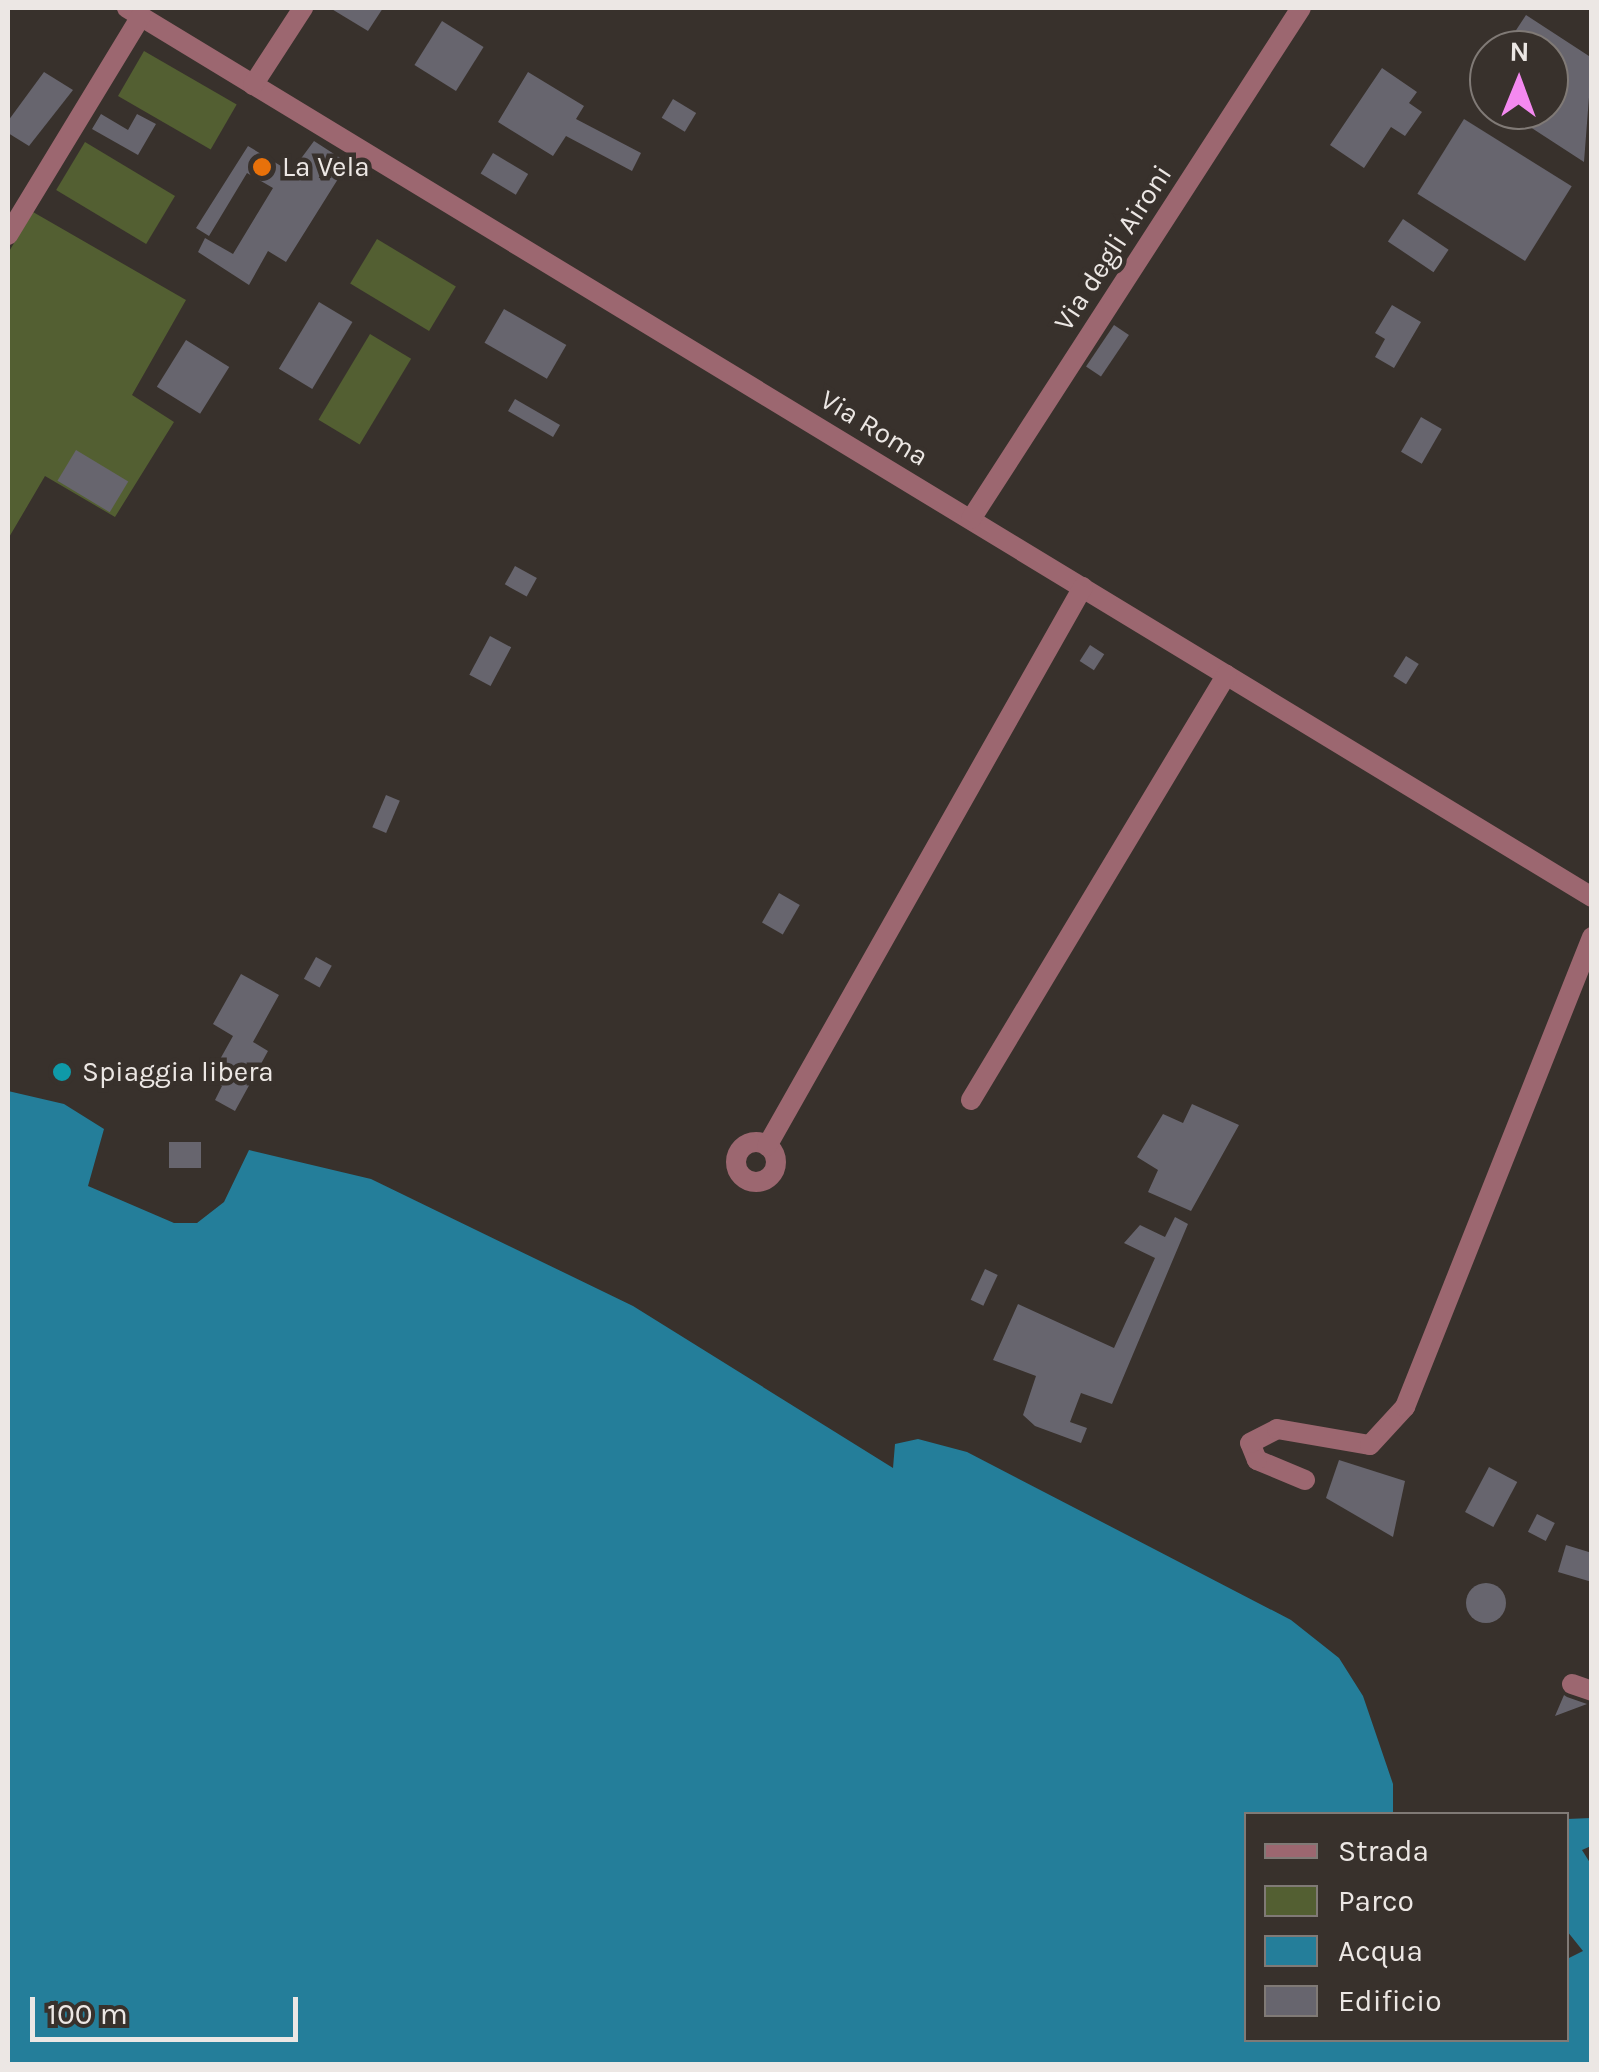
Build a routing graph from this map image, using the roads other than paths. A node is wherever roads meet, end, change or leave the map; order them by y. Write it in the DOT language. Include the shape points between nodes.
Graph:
graph roads {
  1 [pos="303,8"];
  2 [pos="1301,8"];
  3 [pos="134,12"];
  4 [pos="253,84"];
  5 [pos="8,235"];
  6 [pos="971,519"];
  7 [pos="1083,587"];
  8 [pos="1226,674"];
  9 [pos="1592,897"];
  10 [pos="1592,938"];
  11 [pos="971,1100"];
  12 [pos="767,1146"];
  13 [pos="1305,1480"];
  1 -- 4 [label="street"];
  2 -- 6 [label="street, Via degli Aironi"];
  3 -- 4 [label="street, Via Roma"];
  3 -- 5 [label="street"];
  4 -- 6 [label="street, Via Roma"];
  6 -- 7 [label="street, Via Roma"];
  7 -- 8 [label="street, Via Roma"];
  7 -- 12 [label="street"];
  8 -- 9 [label="street, Via Roma"];
  8 -- 11 [label="street"];
  10 -- 13 [label="street" via="1404,1407 1370,1445 1277,1429 1250,1443 1256,1460"];
}
